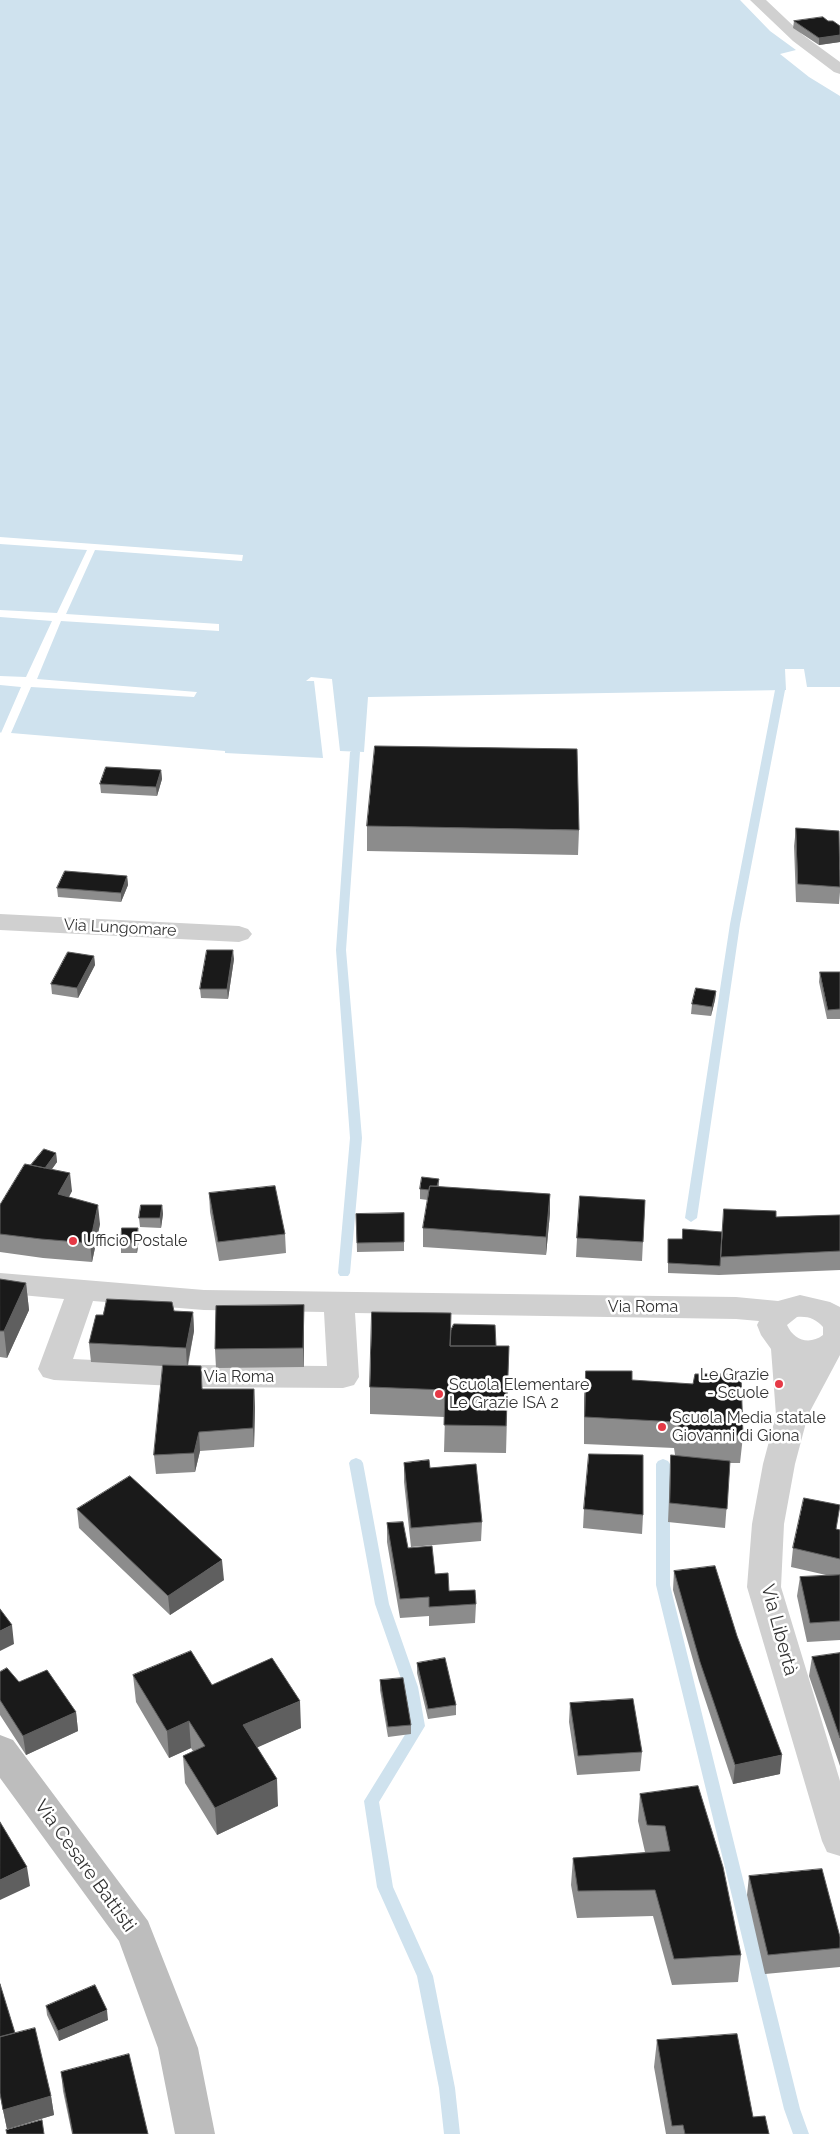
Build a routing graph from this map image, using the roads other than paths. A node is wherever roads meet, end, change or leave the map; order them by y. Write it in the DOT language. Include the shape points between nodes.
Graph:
graph roads {
  1 [pos="757,0"];
  2 [pos="840,69"];
  3 [pos="0,922"];
  4 [pos="239,934"];
  5 [pos="0,1283"];
  6 [pos="82,1290"];
  7 [pos="339,1302"];
  8 [pos="834,1325"];
  9 [pos="780,1330"];
  10 [pos="792,1415"];
  11 [pos="0,1750"];
  12 [pos="840,1841"];
  13 [pos="196,2134"];
  1 -- 2 [label="street" via="798,38"];
  3 -- 4 [label="street, Via Lungomare"];
  5 -- 6 [label="street, Via Roma"];
  6 -- 7 [label="street, Via Roma" via="204,1300"];
  6 -- 7 [label="street, Via Roma" via="54,1369 195,1376 343,1377"];
  7 -- 9 [label="street, Via Roma" via="736,1308"];
  8 -- 9 [label="street" via="800,1306"];
  8 -- 9 [label="street" via="807,1352"];
  8 -- 10 [label="street, Via Libertà"];
  9 -- 10 [label="street, Via Libertà"];
  10 -- 12 [label="street, Via Libertà" via="768,1524 764,1587"];
  11 -- 13 [label="main road, Via Cesare Battisti" via="135,1933 178,2048"];
}
